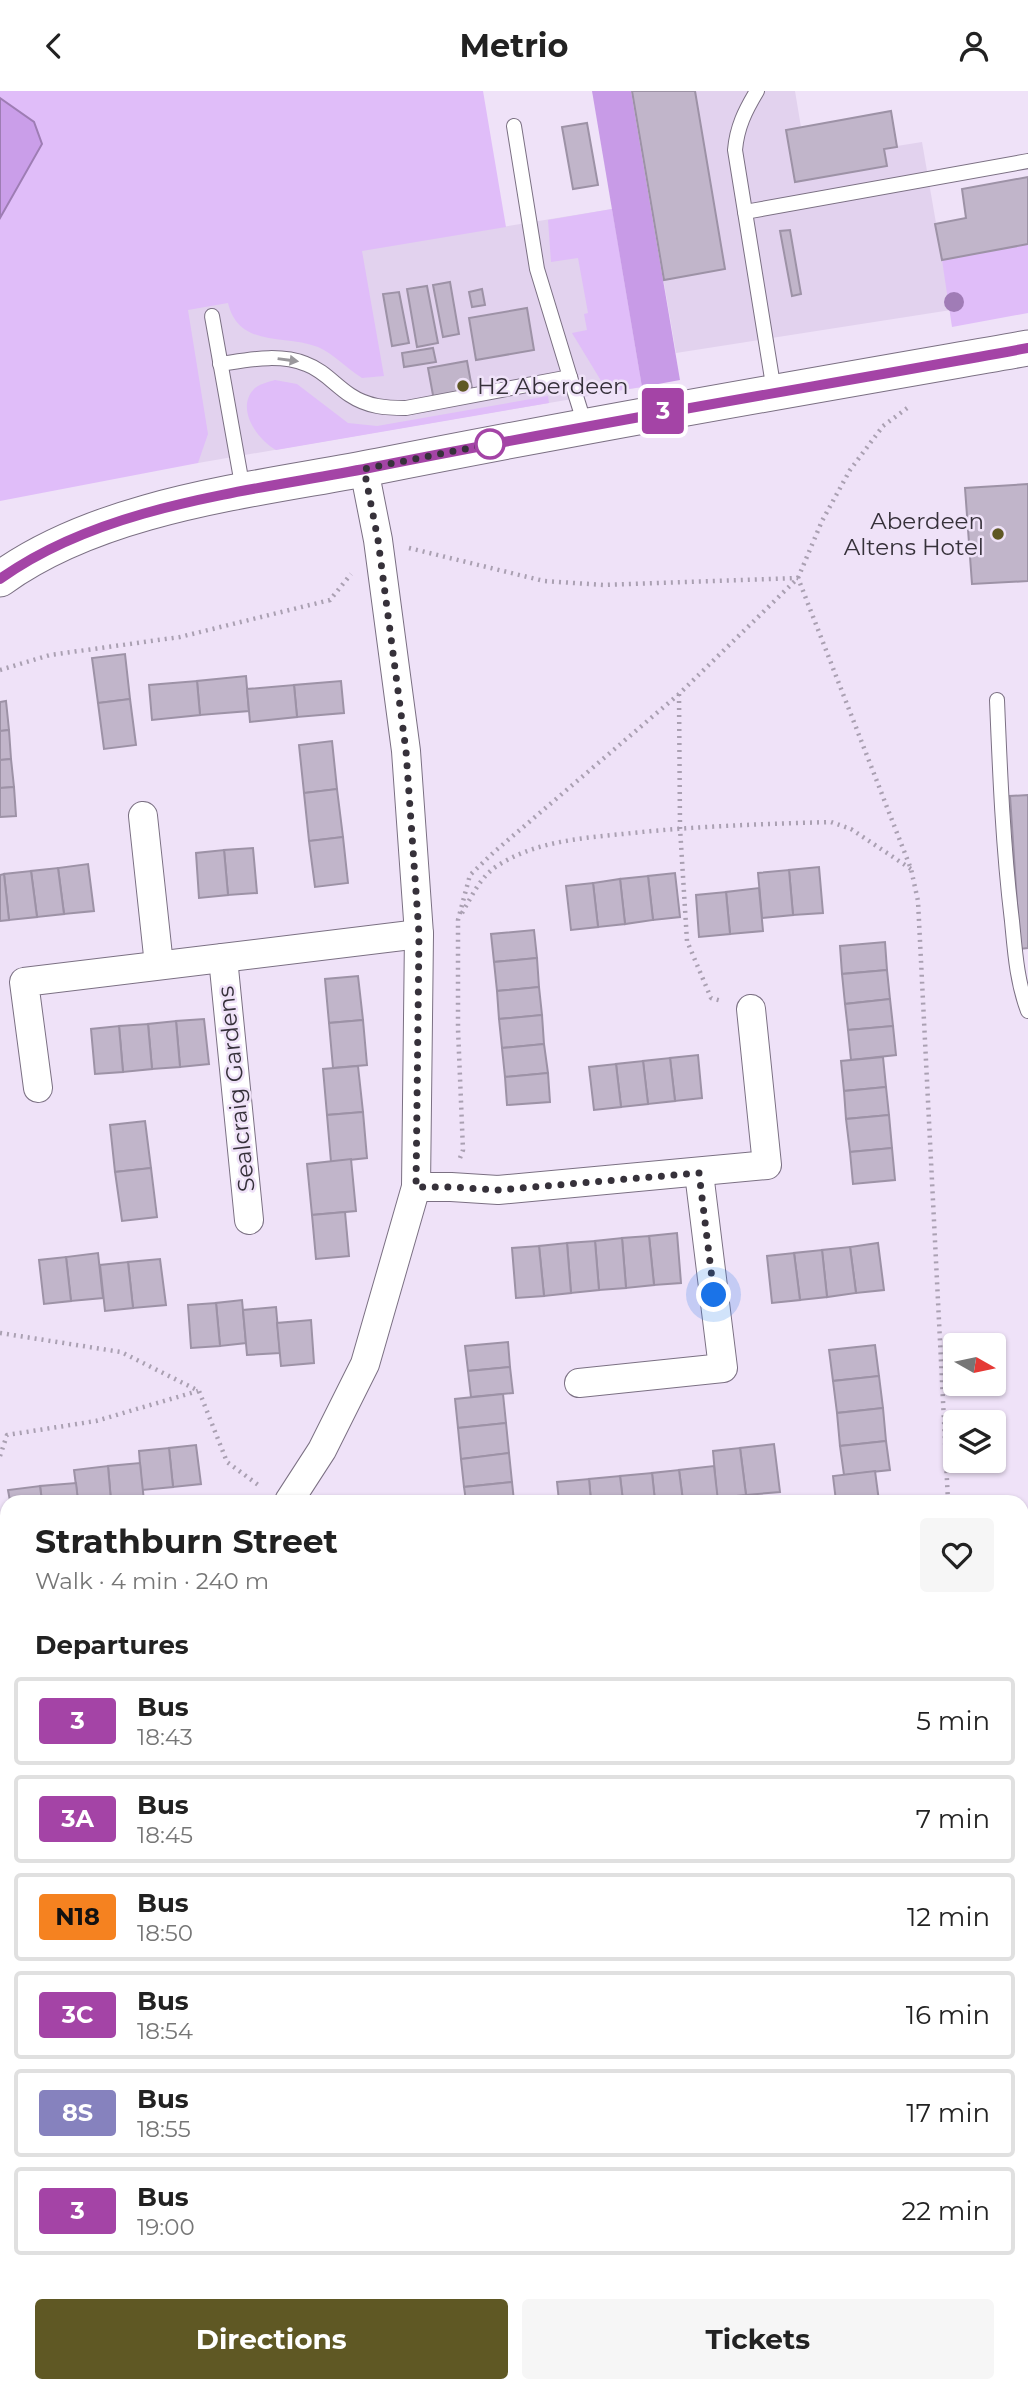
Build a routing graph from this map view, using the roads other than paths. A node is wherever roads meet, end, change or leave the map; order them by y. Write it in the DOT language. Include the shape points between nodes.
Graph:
graph roads {
  1 [pos="757,91"];
  2 [pos="514,127"];
  3 [pos="1028,161"];
  4 [pos="745,212"];
  5 [pos="212,316"];
  6 [pos="1028,348"];
  7 [pos="220,364"];
  8 [pos="570,377"];
  9 [pos="775,392"];
  10 [pos="585,425"];
  11 [pos="364,469"];
  12 [pos="243,490"];
  13 [pos="0,579"];
  14 [pos="997,700"];
  15 [pos="143,816"];
  16 [pos="419,934"];
  17 [pos="223,958"];
  18 [pos="159,965"];
  19 [pos="751,1009"];
  20 [pos="1028,1011"];
  21 [pos="38,1088"];
  22 [pos="699,1173"];
  23 [pos="416,1187"];
  24 [pos="249,1220"];
  25 [pos="579,1383"];
  26 [pos="283,1495"];
  1 -- 4 [label="lane" via="736,133"];
  2 -- 8 [label="lane" via="537,269"];
  3 -- 4 [label="lane"];
  4 -- 9 [label="lane"];
  5 -- 7 [label="lane"];
  6 -- 9 [label="street"];
  7 -- 8 [label="lane, one-way" via="288,359 318,369 350,395 383,408 407,408"];
  7 -- 12 [label="lane"];
  8 -- 10 [label="lane"];
  9 -- 10 [label="street"];
  10 -- 11 [label="street"];
  11 -- 12 [label="street"];
  11 -- 16 [label="street" via="406,751"];
  12 -- 13 [label="street" via="144,514 80,536"];
  14 -- 20 [label="lane" via="1010,905 1020,989"];
  15 -- 18 [label="street"];
  16 -- 17 [label="street, Sealcraig Gardens"];
  16 -- 23 [label="street"];
  17 -- 18 [label="street, Sealcraig Gardens"];
  17 -- 24 [label="street, Sealcraig Gardens"];
  18 -- 21 [label="street, Sealcraig Gardens" via="24,982"];
  19 -- 22 [label="street" via="767,1165"];
  22 -- 23 [label="street" via="498,1190"];
  22 -- 25 [label="street" via="723,1368"];
  23 -- 26 [label="street" via="365,1364 323,1450"];
}
